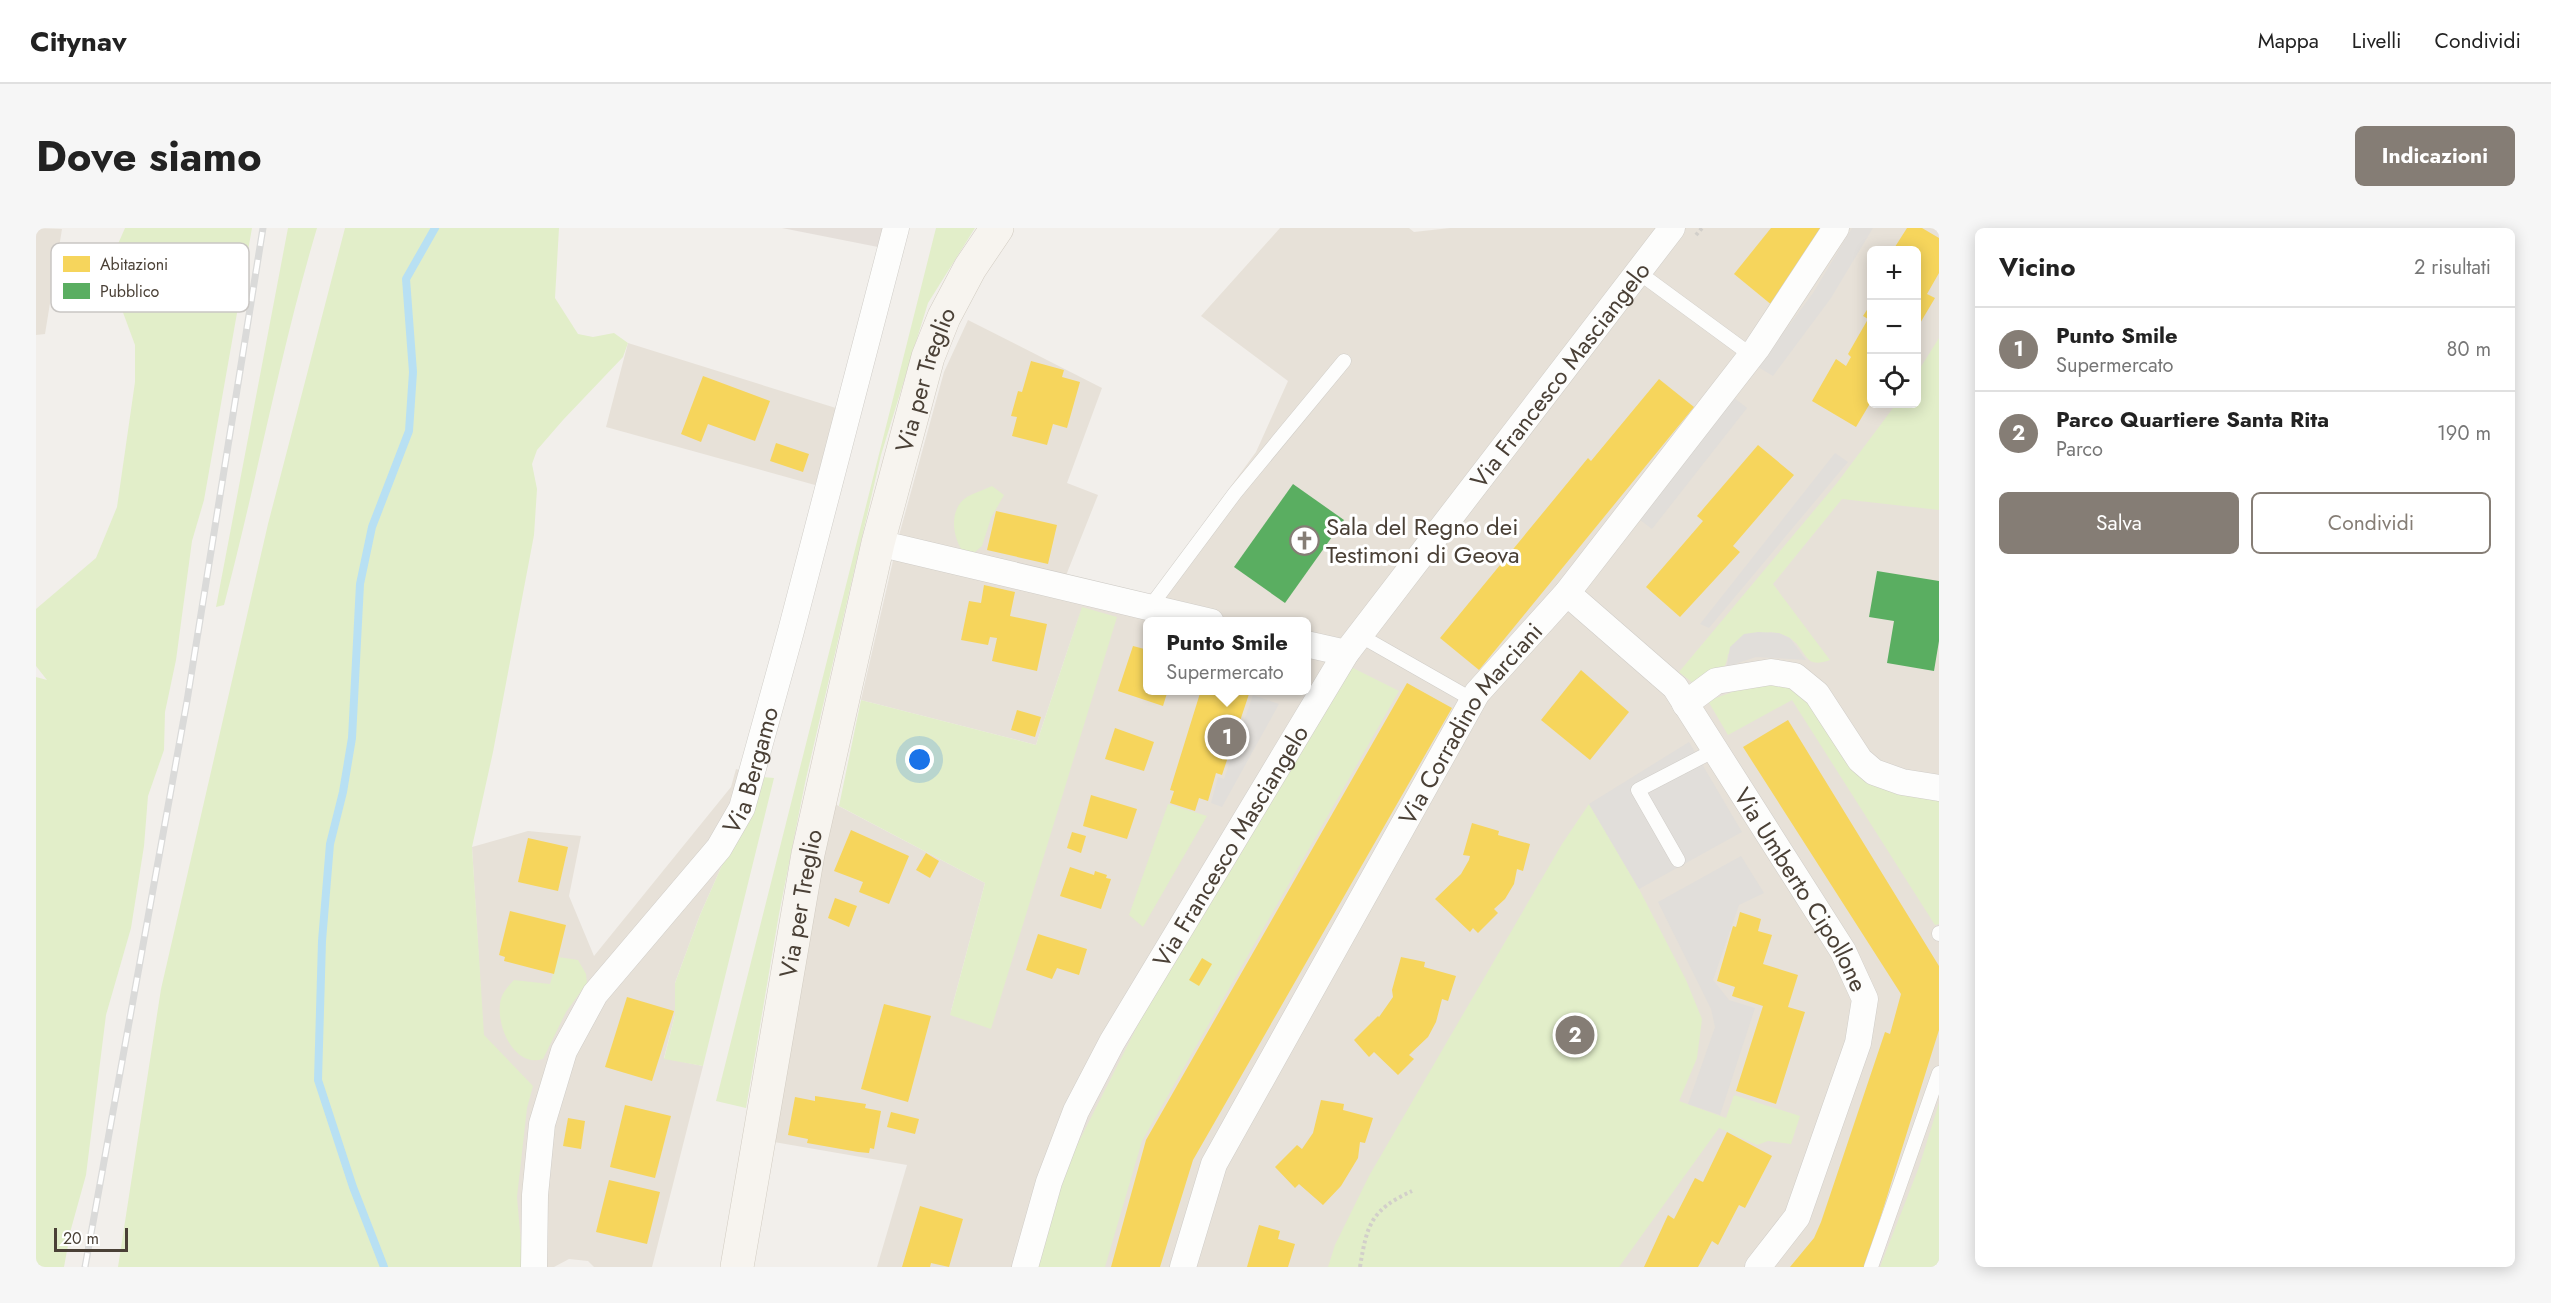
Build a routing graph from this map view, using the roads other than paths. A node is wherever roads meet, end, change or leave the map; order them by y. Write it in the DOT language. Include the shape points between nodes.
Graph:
graph roads {
  1 [pos="896,228"];
  2 [pos="997,228"];
  3 [pos="1836,228"];
  4 [pos="1683,232"];
  5 [pos="1638,272"];
  6 [pos="1751,355"];
  7 [pos="1344,361"];
  8 [pos="878,543"];
  9 [pos="1567,593"];
  10 [pos="1150,607"];
  11 [pos="1194,617"];
  12 [pos="1311,644"];
  13 [pos="1353,644"];
  14 [pos="1473,700"];
  15 [pos="1685,704"];
  16 [pos="1715,750"];
  17 [pos="1939,788"];
  18 [pos="1678,860"];
  19 [pos="1939,1072"];
  20 [pos="534,1267"];
  21 [pos="737,1267"];
  22 [pos="1024,1267"];
  23 [pos="1183,1267"];
  24 [pos="1758,1267"];
  25 [pos="1871,1267"];
  1 -- 20 [label="street, Via Bergamo" via="742,808 719,848 595,994 564,1051 542,1124 535,1195"];
  2 -- 8 [label="main road, Via per Treglio" via="970,268 928,357"];
  3 -- 6 [label="street, Via Corradino Marciani"];
  4 -- 5 [label="street, Via Francesco Masciangelo"];
  5 -- 6 [label="lane"];
  5 -- 13 [label="street, Via Francesco Masciangelo"];
  6 -- 9 [label="street, Via Corradino Marciani"];
  7 -- 10 [label="lane" via="1235,492"];
  8 -- 10 [label="street"];
  8 -- 21 [label="main road, Via per Treglio" via="808,854"];
  9 -- 14 [label="street, Via Corradino Marciani"];
  9 -- 15 [label="street, Via Umberto Cipollone" via="1675,687"];
  10 -- 11 [label="street"];
  12 -- 13 [label="street"];
  13 -- 14 [label="lane"];
  13 -- 22 [label="street, Via Francesco Masciangelo" via="1112,1042 1081,1101 1049,1182"];
  14 -- 23 [label="street, Via Corradino Marciani" via="1214,1164"];
  15 -- 16 [label="street, Via Umberto Cipollone"];
  15 -- 17 [label="street" via="1716,681 1771,672 1795,676 1817,694 1860,760 1874,772 1902,782"];
  16 -- 18 [label="lane" via="1638,790"];
  16 -- 24 [label="street, Via Umberto Cipollone" via="1843,951 1865,999 1858,1043 1797,1217"];
  19 -- 25 [label="lane"];
}
